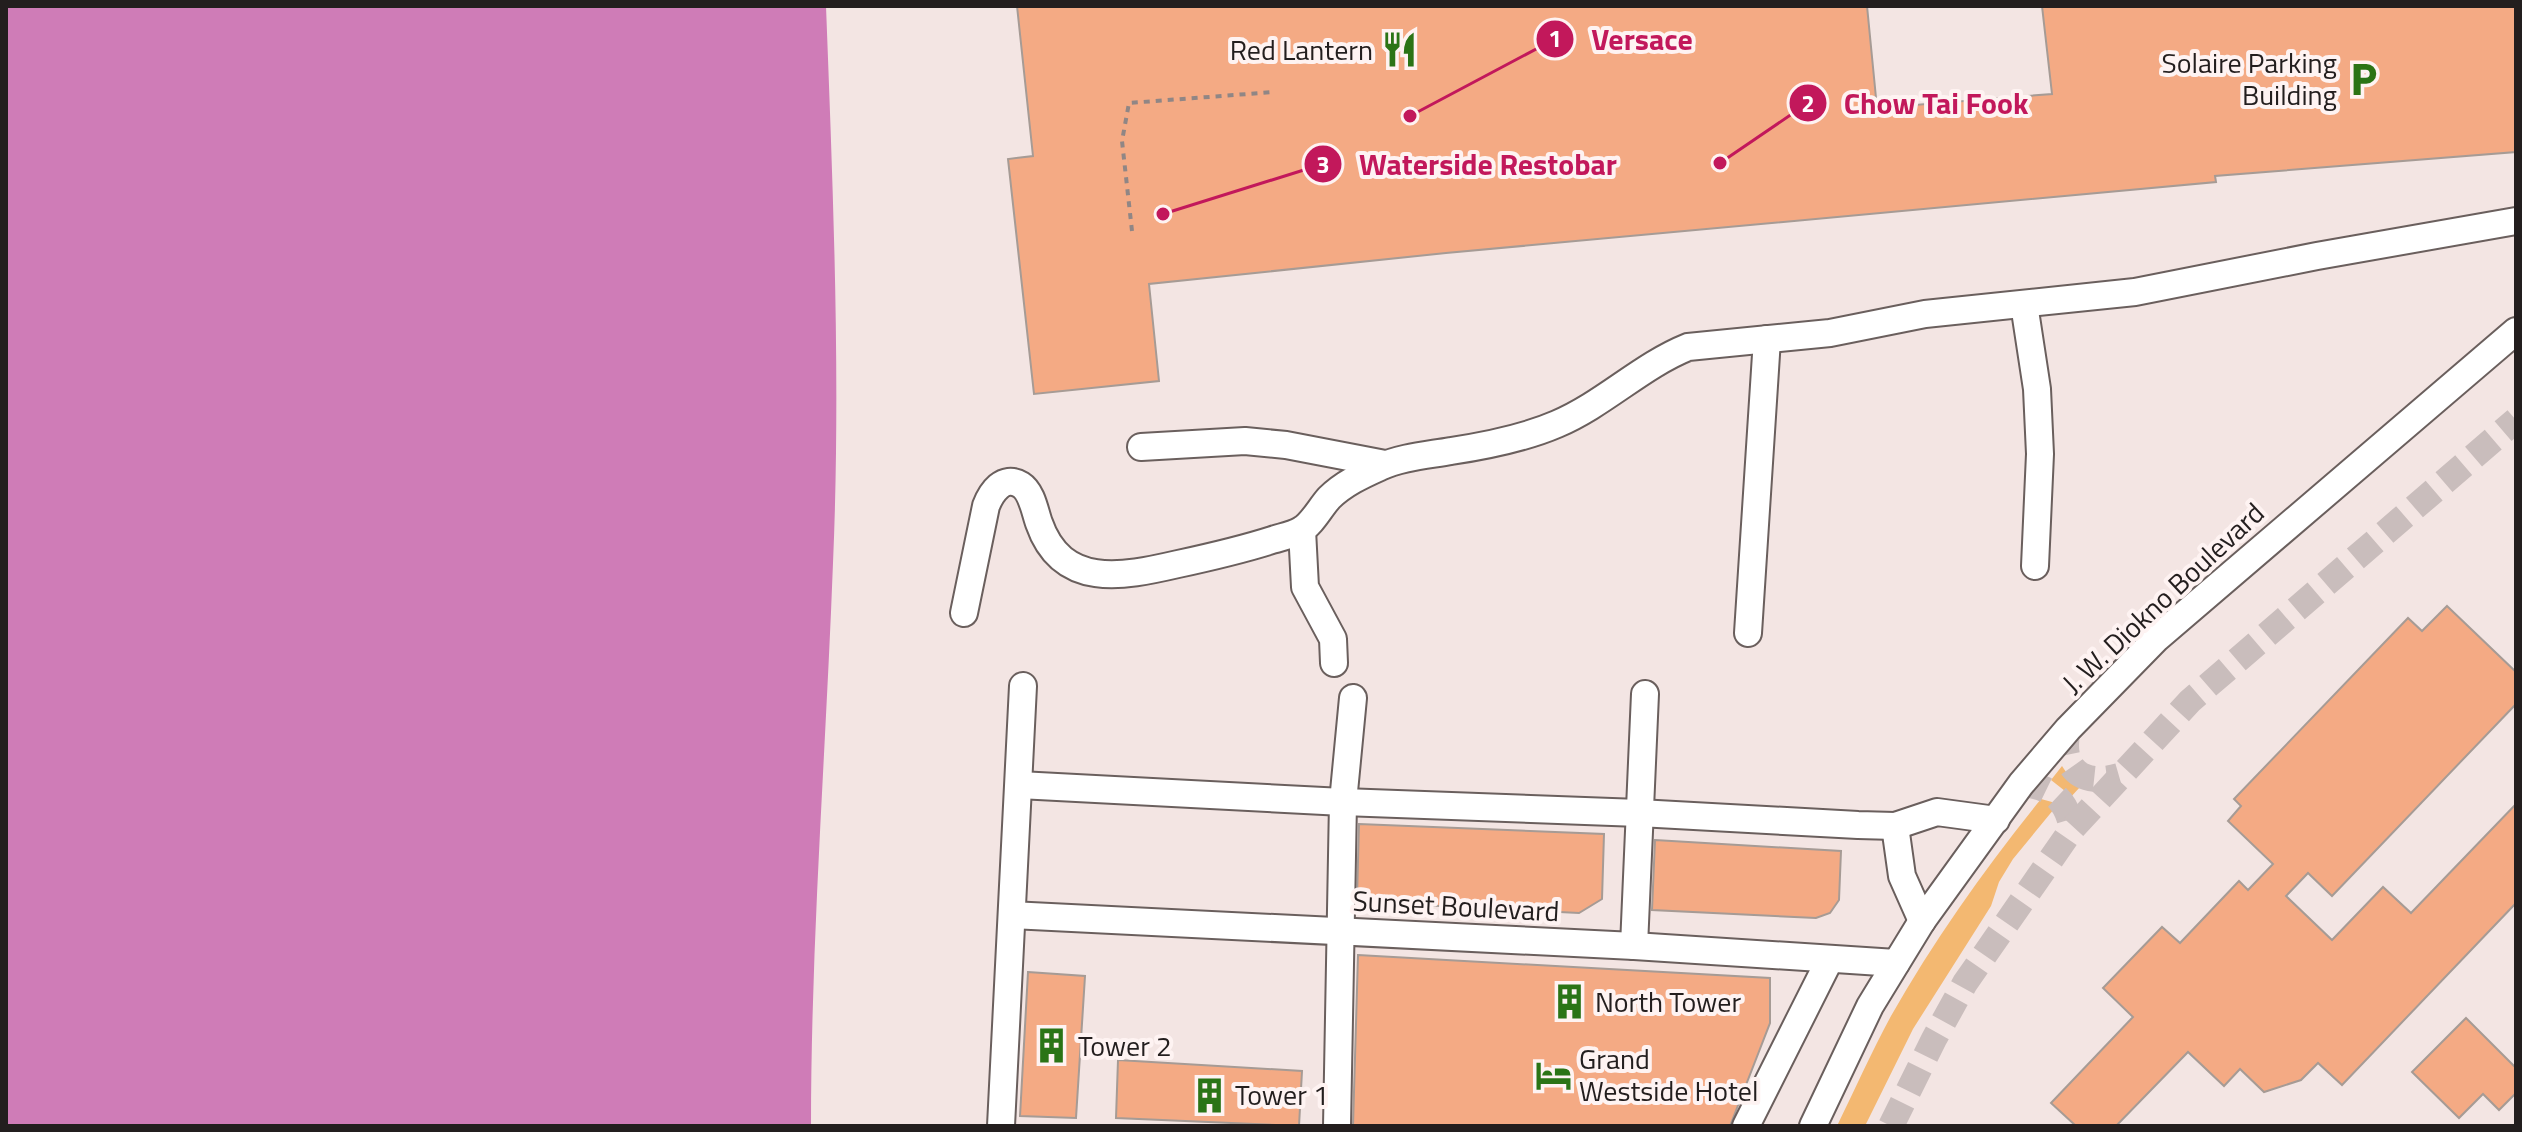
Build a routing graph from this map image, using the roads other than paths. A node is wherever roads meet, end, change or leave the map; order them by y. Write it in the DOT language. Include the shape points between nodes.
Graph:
graph roads {
  1 [pos="2516,221"];
  2 [pos="2024,304"];
  3 [pos="2516,331"];
  4 [pos="1767,339"];
  5 [pos="1141,447"];
  6 [pos="1385,464"];
  7 [pos="1302,530"];
  8 [pos="2035,566"];
  9 [pos="964,613"];
  10 [pos="1748,633"];
  11 [pos="1334,663"];
  12 [pos="1023,686"];
  13 [pos="1645,694"];
  14 [pos="1353,698"];
  15 [pos="1019,785"];
  16 [pos="1343,802"];
  17 [pos="1639,813"];
  18 [pos="1996,820"];
  19 [pos="1895,826"];
  20 [pos="1012,915"];
  21 [pos="1922,921"];
  22 [pos="1341,932"];
  23 [pos="1634,946"];
  24 [pos="1830,959"];
  25 [pos="1896,963"];
  26 [pos="1001,1126"];
  27 [pos="1337,1126"];
  28 [pos="1746,1126"];
  29 [pos="1813,1126"];
  1 -- 2 [label="street" via="2135,292"];
  2 -- 4 [label="street"];
  2 -- 8 [label="street" via="2040,454"];
  3 -- 18 [label="street, J. W. Diokno Boulevard" via="2157,638 2068,729"];
  4 -- 6 [label="street" via="1688,347 1557,424 1477,447"];
  4 -- 10 [label="street"];
  5 -- 6 [label="street" via="1245,441"];
  6 -- 7 [label="street" via="1330,496"];
  7 -- 9 [label="street" via="1239,551 1103,575 1073,568 1054,554 1028,494 1022,486 1002,484 986,506"];
  7 -- 11 [label="street" via="1305,587 1333,639"];
  12 -- 15 [label="street"];
  13 -- 17 [label="street"];
  14 -- 16 [label="street"];
  15 -- 16 [label="street"];
  15 -- 20 [label="street"];
  16 -- 17 [label="street"];
  16 -- 22 [label="street"];
  17 -- 19 [label="street"];
  17 -- 23 [label="street"];
  18 -- 19 [label="street" via="1937,812"];
  18 -- 21 [label="street, J. W. Diokno Boulevard"];
  19 -- 21 [label="street" via="1902,876"];
  20 -- 22 [label="street, Sunset Boulevard"];
  20 -- 26 [label="street"];
  21 -- 25 [label="street, J. W. Diokno Boulevard"];
  22 -- 23 [label="street, Sunset Boulevard"];
  22 -- 27 [label="street"];
  23 -- 24 [label="street, Sunset Boulevard"];
  24 -- 25 [label="street, Sunset Boulevard"];
  24 -- 28 [label="street"];
  25 -- 29 [label="street, J. W. Diokno Boulevard"];
}
